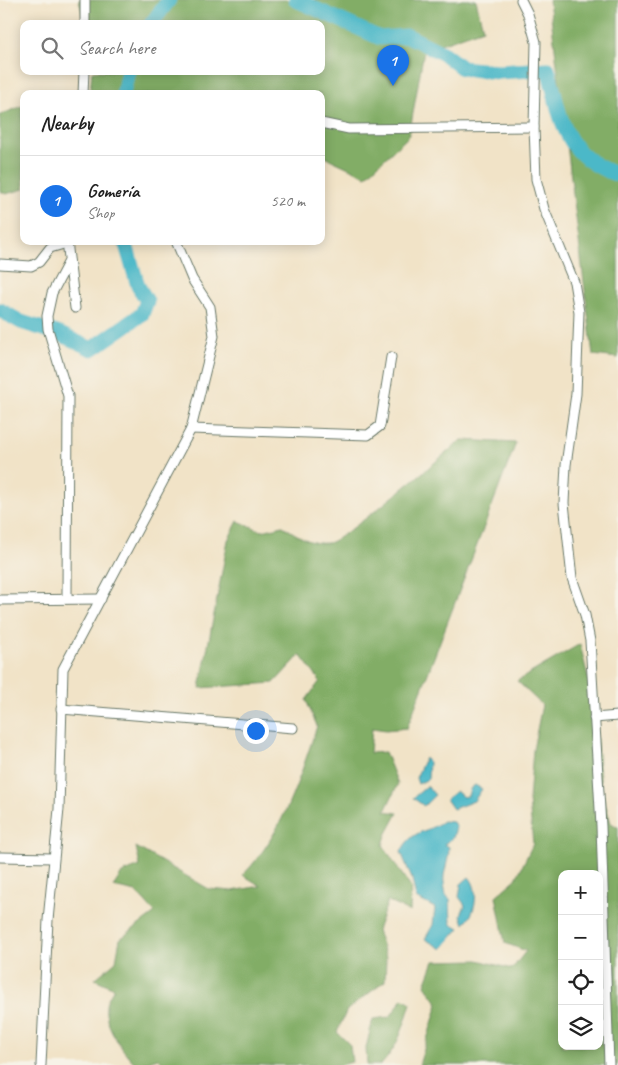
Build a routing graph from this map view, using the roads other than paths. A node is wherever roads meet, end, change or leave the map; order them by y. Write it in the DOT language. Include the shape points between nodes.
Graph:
graph roads {
  1 [pos="85,0"];
  2 [pos="521,0"];
  3 [pos="85,20"];
  4 [pos="84,75"];
  5 [pos="83,90"];
  6 [pos="325,125"];
  7 [pos="534,127"];
  8 [pos="58,245"];
  9 [pos="67,245"];
  10 [pos="178,245"];
  11 [pos="69,262"];
  12 [pos="0,264"];
  13 [pos="75,308"];
  14 [pos="391,357"];
  15 [pos="191,428"];
  16 [pos="67,598"];
  17 [pos="101,598"];
  18 [pos="0,600"];
  19 [pos="61,709"];
  20 [pos="618,716"];
  21 [pos="594,718"];
  22 [pos="293,728"];
  23 [pos="0,857"];
  24 [pos="53,858"];
  25 [pos="613,1029"];
  26 [pos="41,1065"];
  27 [pos="609,1065"];
  1 -- 3 [label="street"];
  2 -- 7 [label="street" via="536,42"];
  4 -- 5 [label="street"];
  6 -- 7 [label="street" via="348,129"];
  7 -- 21 [label="street" via="536,179 544,209 574,282 579,312 576,394 564,503 572,578 590,641"];
  8 -- 12 [label="street" via="50,248 39,262 31,266"];
  9 -- 11 [label="street"];
  10 -- 15 [label="street" via="192,279 210,307 214,323 214,336"];
  11 -- 13 [label="street"];
  11 -- 16 [label="street" via="52,293 47,316 68,396"];
  14 -- 15 [label="street" via="380,426 368,435"];
  15 -- 17 [label="street"];
  16 -- 17 [label="street"];
  16 -- 18 [label="street"];
  17 -- 19 [label="street" via="63,669"];
  19 -- 22 [label="street"];
  19 -- 24 [label="street" via="59,809"];
  20 -- 21 [label="street"];
  21 -- 25 [label="street"];
  23 -- 24 [label="street"];
  24 -- 26 [label="street"];
  25 -- 27 [label="street"];
}
